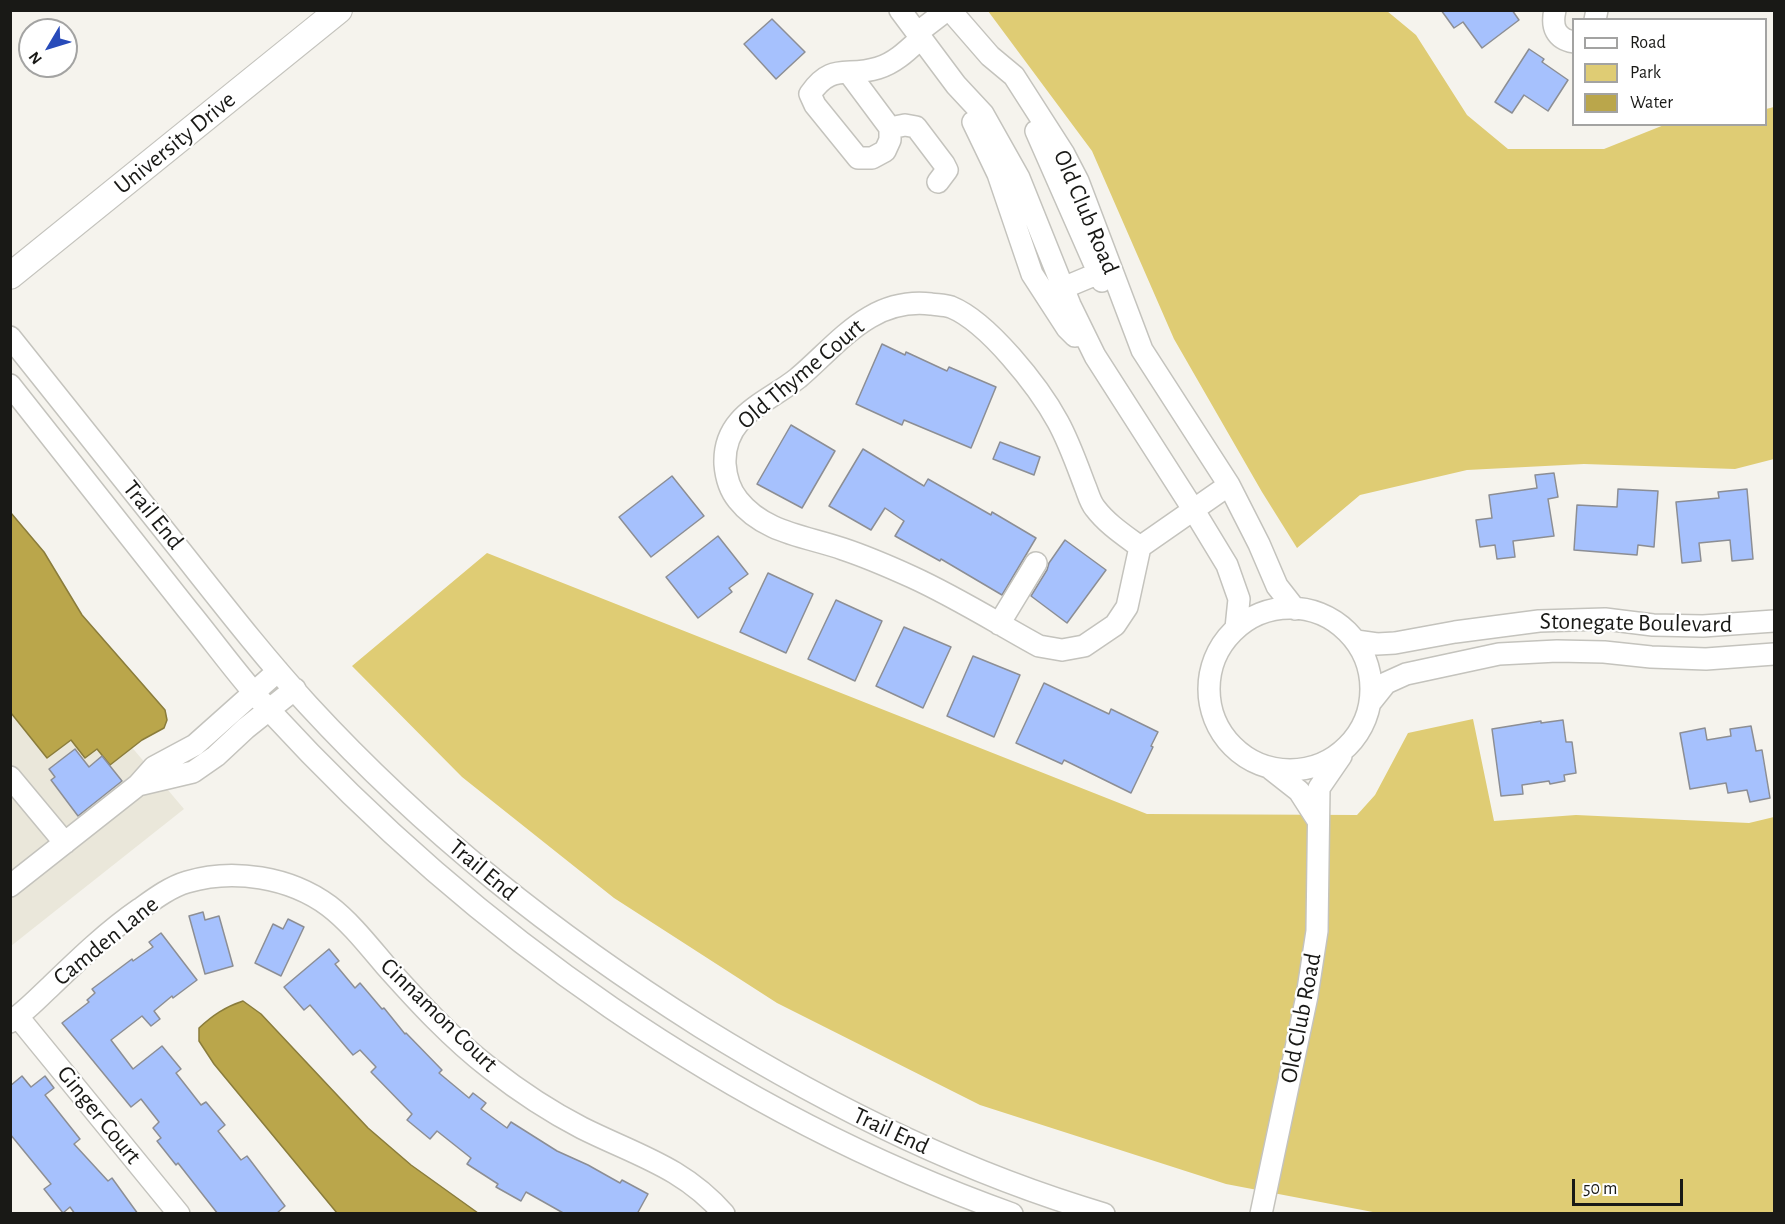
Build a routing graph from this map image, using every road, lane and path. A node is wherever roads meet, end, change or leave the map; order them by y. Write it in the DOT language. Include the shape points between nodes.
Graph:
graph roads {
  1 [pos="339,10"];
  2 [pos="900,10"];
  3 [pos="949,10"];
  4 [pos="1555,10"];
  5 [pos="919,36"];
  6 [pos="1572,42"];
  7 [pos="990,56"];
  8 [pos="849,73"];
  9 [pos="956,85"];
  10 [pos="890,128"];
  11 [pos="939,182"];
  12 [pos="1099,273"];
  13 [pos="10,276"];
  14 [pos="1063,288"];
  15 [pos="10,337"];
  16 [pos="1142,350"];
  17 [pos="1095,356"];
  18 [pos="10,385"];
  19 [pos="1229,485"];
  20 [pos="1193,509"];
  21 [pos="1140,547"];
  22 [pos="1036,562"];
  23 [pos="1295,609"];
  24 [pos="1774,621"];
  25 [pos="999,624"];
  26 [pos="1496,626"];
  27 [pos="1236,628"];
  28 [pos="1356,642"];
  29 [pos="1499,654"];
  30 [pos="1774,654"];
  31 [pos="278,671"];
  32 [pos="295,689"];
  33 [pos="255,693"];
  34 [pos="1370,703"];
  35 [pos="269,710"];
  36 [pos="1345,749"];
  37 [pos="1271,769"];
  38 [pos="10,777"];
  39 [pos="138,785"];
  40 [pos="1317,819"];
  41 [pos="65,843"];
  42 [pos="247,876"];
  43 [pos="10,886"];
  44 [pos="14,1019"];
  45 [pos="179,1214"];
  46 [pos="724,1214"];
  47 [pos="1012,1214"];
  48 [pos="1104,1214"];
  49 [pos="1261,1214"];
  1 -- 13 [label="main road, University Drive"];
  2 -- 5 [label="street, Old Club Road"];
  3 -- 5 [label="street"];
  3 -- 7 [label="street, Old Club Road"];
  4 -- 6 [label="street" via="1553,27 1558,36"];
  5 -- 8 [label="street" via="903,54 880,67"];
  5 -- 9 [label="street, Old Club Road"];
  7 -- 12 [label="street, Old Club Road" via="1040,138"];
  7 -- 16 [label="street, Old Club Road" via="1014,76 1064,154"];
  8 -- 10 [label="street"];
  8 -- 10 [label="street" via="826,76 810,94 815,105 858,158 872,158 885,151"];
  9 -- 14 [label="street, Old Club Road" via="983,114 1019,178"];
  9 -- 17 [label="street, Old Club Road" via="998,174 1032,274 1067,328"];
  10 -- 11 [label="street" via="916,127 947,170"];
  12 -- 14 [label="street"];
  12 -- 16 [label="street, Old Club Road" via="1108,297"];
  14 -- 17 [label="street, Old Club Road"];
  15 -- 31 [label="street, Trail End"];
  16 -- 19 [label="street, Old Club Road"];
  17 -- 20 [label="street, Old Club Road"];
  18 -- 33 [label="street, Trail End"];
  19 -- 20 [label="street"];
  19 -- 23 [label="street, Old Club Road" via="1277,586"];
  20 -- 21 [label="street"];
  20 -- 27 [label="street, Old Club Road" via="1227,565 1239,599"];
  21 -- 25 [label="street, Old Thyme Court" via="1127,607 1115,625 1084,646 1062,650 1039,646"];
  21 -- 25 [label="street, Old Thyme Court" via="1094,507 1058,422 1030,380 974,322 950,307 922,303 871,314 738,421 728,439 727,481 736,499 770,527 882,564"];
  22 -- 25 [label="street"];
  23 -- 27 [label="street" via="1266,611"];
  23 -- 28 [label="street" via="1329,618"];
  24 -- 26 [label="street, Stonegate Boulevard" via="1703,626 1594,620"];
  26 -- 28 [label="street, Stonegate Boulevard" via="1395,643"];
  26 -- 29 [label="street"];
  27 -- 37 [label="street" via="1223,642 1211,668 1211,708 1224,737 1238,752"];
  28 -- 34 [label="street" via="1369,672"];
  29 -- 30 [label="street, Stonegate Boulevard" via="1592,651 1706,659"];
  29 -- 34 [label="street, Stonegate Boulevard" via="1406,674 1386,683"];
  31 -- 32 [label="street, Trail End"];
  31 -- 33 [label="street"];
  32 -- 35 [label="street"];
  32 -- 48 [label="street, Trail End" via="362,761 476,867 643,990 756,1061 860,1117 964,1164"];
  33 -- 35 [label="street, Trail End"];
  33 -- 39 [label="street" via="195,745 154,767"];
  34 -- 36 [label="street" via="1364,723"];
  35 -- 39 [label="street" via="193,772"];
  35 -- 47 [label="street, Trail End" via="364,807 456,890 627,1018 738,1087 843,1143"];
  36 -- 37 [label="street" via="1318,766"];
  36 -- 40 [label="street, Old Club Road" via="1319,788"];
  37 -- 40 [label="street" via="1299,791"];
  38 -- 41 [label="street"];
  39 -- 41 [label="street"];
  40 -- 49 [label="street, Old Club Road" via="1317,931"];
  41 -- 43 [label="street"];
  42 -- 44 [label="street, Camden Lane" via="219,875 185,882 137,910"];
  42 -- 46 [label="street, Cinnamon Court" via="304,892 329,906 425,1010 491,1069 581,1128 687,1179"];
  44 -- 45 [label="street, Ginger Court"];
}
